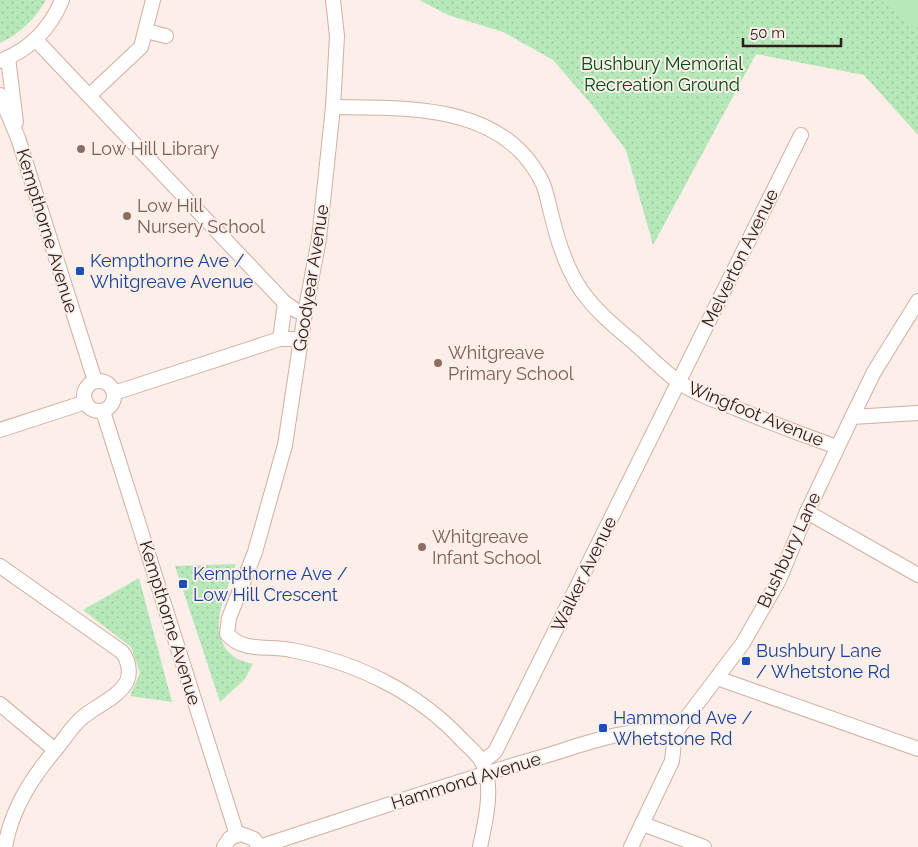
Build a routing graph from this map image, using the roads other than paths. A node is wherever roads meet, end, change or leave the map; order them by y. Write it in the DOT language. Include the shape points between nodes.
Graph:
graph roads {
  1 [pos="62,0"];
  2 [pos="153,0"];
  3 [pos="332,0"];
  4 [pos="146,31"];
  5 [pos="166,36"];
  6 [pos="36,40"];
  7 [pos="4,60"];
  8 [pos="0,95"];
  9 [pos="90,96"];
  10 [pos="333,107"];
  11 [pos="801,134"];
  12 [pos="18,138"];
  13 [pos="918,301"];
  14 [pos="285,303"];
  15 [pos="305,313"];
  16 [pos="280,339"];
  17 [pos="300,339"];
  18 [pos="94,381"];
  19 [pos="679,382"];
  20 [pos="114,393"];
  21 [pos="86,402"];
  22 [pos="103,411"];
  23 [pos="918,413"];
  24 [pos="852,418"];
  25 [pos="0,430"];
  26 [pos="837,447"];
  27 [pos="807,512"];
  28 [pos="0,566"];
  29 [pos="918,575"];
  30 [pos="717,678"];
  31 [pos="0,704"];
  32 [pos="675,732"];
  33 [pos="55,750"];
  34 [pos="918,750"];
  35 [pos="484,767"];
  36 [pos="642,824"];
  37 [pos="237,835"];
  38 [pos="5,847"];
  39 [pos="224,847"];
  40 [pos="259,847"];
  41 [pos="480,847"];
  42 [pos="632,847"];
  43 [pos="704,847"];
  1 -- 6 [label="street" via="52,21"];
  2 -- 4 [label="street"];
  3 -- 10 [label="street, Goodyear Avenue" via="337,36"];
  4 -- 5 [label="street"];
  4 -- 9 [label="street" via="136,54"];
  6 -- 7 [label="street"];
  6 -- 9 [label="street"];
  7 -- 12 [label="street, Kempthorne Avenue"];
  8 -- 12 [label="street, Kempthorne Avenue"];
  9 -- 14 [label="street"];
  10 -- 15 [label="street, Goodyear Avenue" via="319,240"];
  10 -- 19 [label="street, Wingfoot Avenue" via="450,113 499,134 530,164 543,185 558,243 582,291 617,328"];
  11 -- 19 [label="street, Melverton Avenue"];
  12 -- 18 [label="street, Kempthorne Avenue"];
  13 -- 24 [label="street, Bushbury Lane" via="874,372"];
  14 -- 15 [label="street"];
  14 -- 16 [label="street"];
  15 -- 17 [label="street, Goodyear Avenue"];
  16 -- 17 [label="street"];
  16 -- 20 [label="street"];
  17 -- 35 [label="street, Goodyear Avenue" via="285,446 255,552 227,625 227,634 243,646 290,649 352,666 378,678 441,718"];
  18 -- 20 [label="street" via="107,383"];
  18 -- 21 [label="street" via="86,389"];
  19 -- 26 [label="street, Wingfoot Avenue" via="709,398"];
  19 -- 35 [label="street, Walker Avenue" via="495,752"];
  20 -- 22 [label="street" via="112,404"];
  21 -- 22 [label="street" via="92,410"];
  21 -- 25 [label="street"];
  22 -- 37 [label="street, Kempthorne Avenue"];
  23 -- 24 [label="street"];
  24 -- 26 [label="street, Bushbury Lane"];
  26 -- 27 [label="street, Bushbury Lane"];
  27 -- 29 [label="street"];
  27 -- 30 [label="street, Bushbury Lane" via="779,580 743,643"];
  28 -- 33 [label="street" via="127,658 128,679 120,690 81,718"];
  30 -- 32 [label="street, Bushbury Lane"];
  30 -- 34 [label="street"];
  31 -- 33 [label="street"];
  32 -- 35 [label="street, Hammond Avenue" via="637,731"];
  32 -- 36 [label="street" via="672,761"];
  33 -- 38 [label="street" via="19,802"];
  35 -- 40 [label="street, Hammond Avenue"];
  35 -- 41 [label="street" via="486,807"];
  36 -- 42 [label="street"];
  36 -- 43 [label="street"];
  37 -- 39 [label="street" via="230,838"];
  37 -- 40 [label="street" via="250,836"];
}
